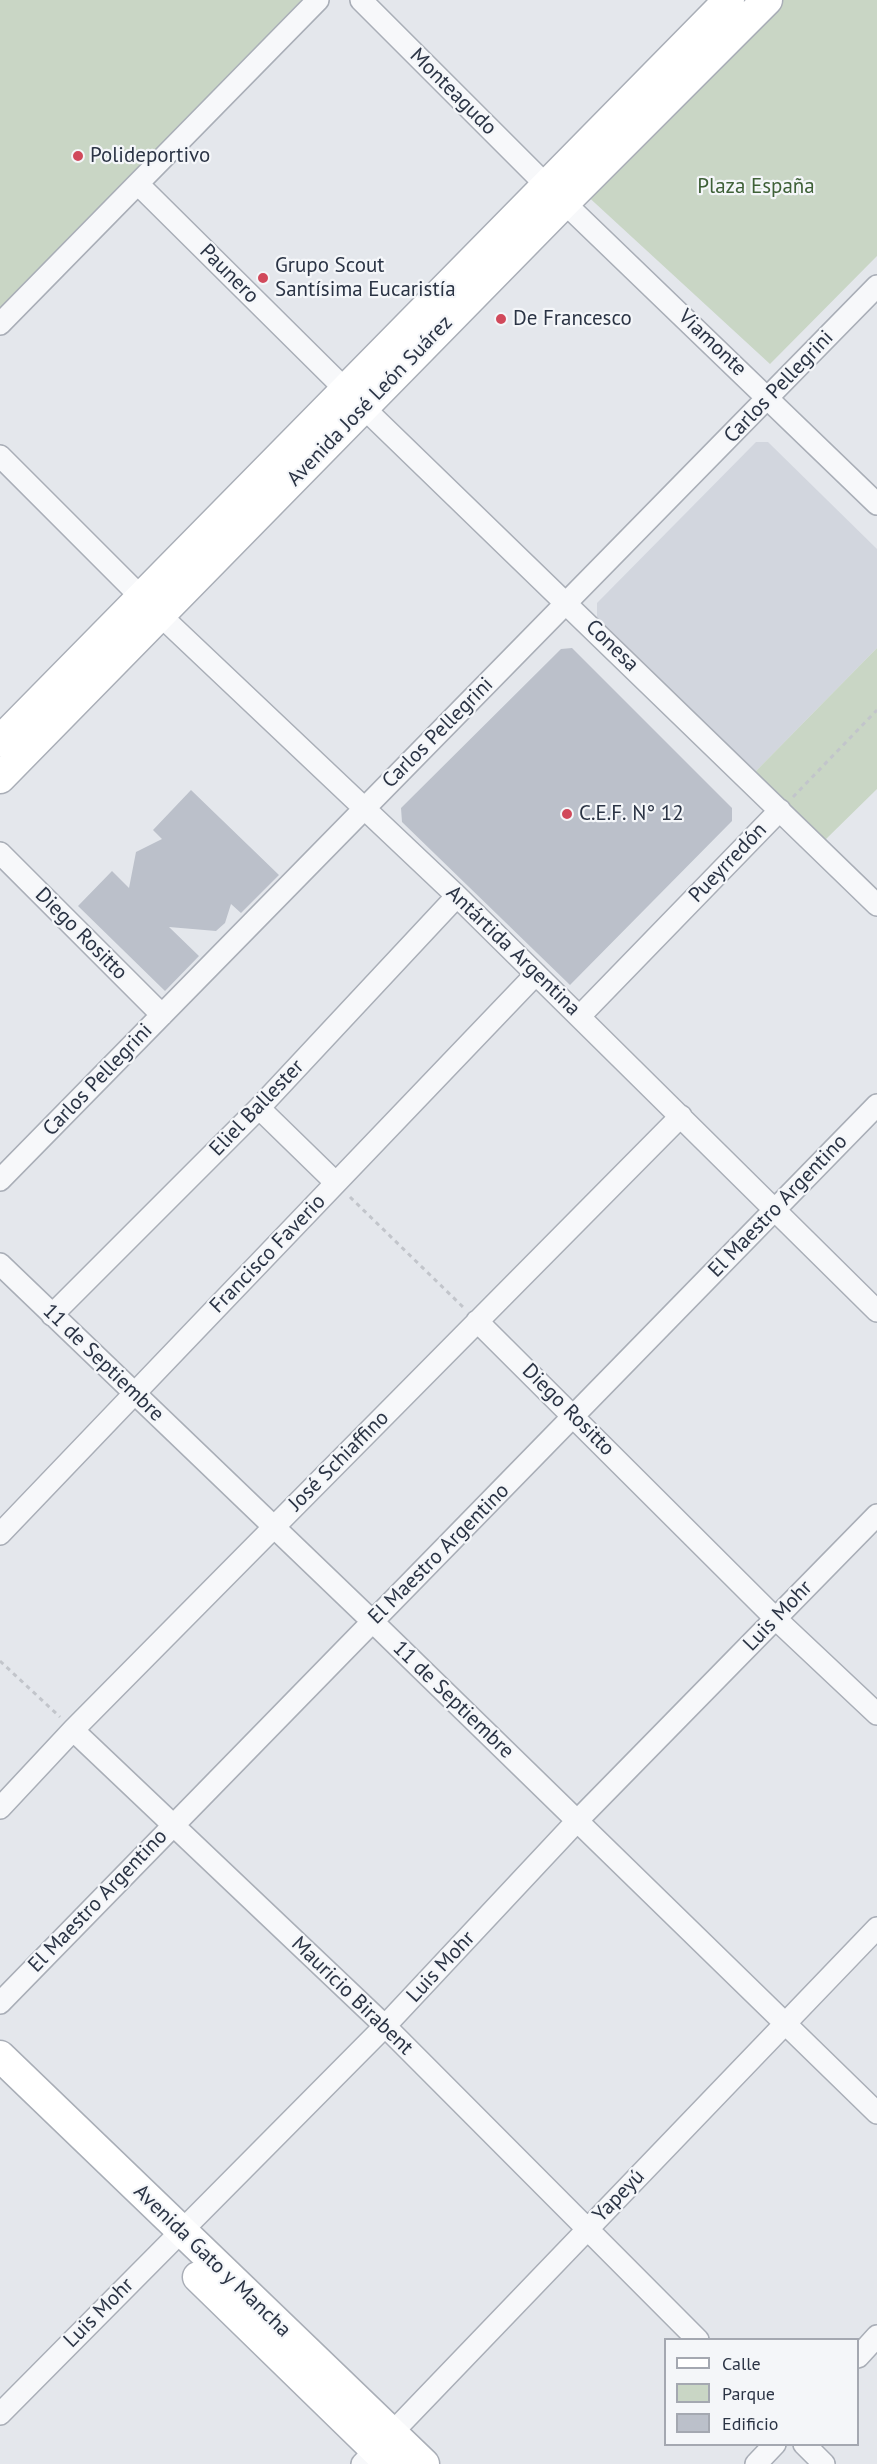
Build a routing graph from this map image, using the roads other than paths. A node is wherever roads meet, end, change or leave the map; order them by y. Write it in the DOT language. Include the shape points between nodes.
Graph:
graph roads {
  1 [pos="318,0"];
  2 [pos="361,0"];
  3 [pos="729,0"];
  4 [pos="767,0"];
  5 [pos="138,184"];
  6 [pos="556,193"];
  7 [pos="877,286"];
  8 [pos="0,324"];
  9 [pos="355,398"];
  10 [pos="769,398"];
  11 [pos="0,456"];
  12 [pos="876,500"];
  13 [pos="568,603"];
  14 [pos="151,606"];
  15 [pos="0,741"];
  16 [pos="0,778"];
  17 [pos="364,808"];
  18 [pos="780,810"];
  19 [pos="0,853"];
  20 [pos="457,896"];
  21 [pos="877,905"];
  22 [pos="536,974"];
  23 [pos="162,1015"];
  24 [pos="580,1016"];
  25 [pos="877,1105"];
  26 [pos="259,1108"];
  27 [pos="681,1116"];
  28 [pos="0,1180"];
  29 [pos="336,1183"];
  30 [pos="776,1208"];
  31 [pos="0,1264"];
  32 [pos="877,1311"];
  33 [pos="52,1315"];
  34 [pos="477,1321"];
  35 [pos="135,1393"];
  36 [pos="575,1417"];
  37 [pos="877,1515"];
  38 [pos="274,1527"];
  39 [pos="0,1533"];
  40 [pos="776,1619"];
  41 [pos="372,1621"];
  42 [pos="877,1714"];
  43 [pos="74,1730"];
  44 [pos="0,1808"];
  45 [pos="577,1821"];
  46 [pos="172,1825"];
  47 [pos="877,1928"];
  48 [pos="0,2003"];
  49 [pos="784,2023"];
  50 [pos="385,2026"];
  51 [pos="0,2056"];
  52 [pos="0,2085"];
  53 [pos="877,2113"];
  54 [pos="587,2230"];
  55 [pos="173,2238"];
  56 [pos="877,2336"];
  57 [pos="696,2338"];
  58 [pos="859,2355"];
  59 [pos="0,2414"];
  60 [pos="774,2446"];
  61 [pos="805,2446"];
  62 [pos="380,2453"];
  63 [pos="424,2464"];
  64 [pos="756,2464"];
  65 [pos="824,2464"];
  1 -- 5 [label="street"];
  2 -- 6 [label="street, Monteagudo"];
  3 -- 6 [label="main road, Avenida José León Suárez"];
  4 -- 6 [label="main road, Avenida José León Suárez"];
  5 -- 8 [label="street"];
  5 -- 9 [label="street, Paunero"];
  6 -- 9 [label="main road, Avenida José León Suárez"];
  6 -- 10 [label="street, Viamonte"];
  7 -- 10 [label="street, Carlos Pellegrini"];
  9 -- 13 [label="street, Conesa"];
  9 -- 14 [label="main road, Avenida José León Suárez"];
  10 -- 12 [label="street, Viamonte"];
  10 -- 13 [label="street, Carlos Pellegrini"];
  11 -- 14 [label="street, Antártida Argentina"];
  13 -- 17 [label="street, Carlos Pellegrini"];
  13 -- 18 [label="street, Conesa"];
  14 -- 15 [label="main road, Avenida José León Suárez"];
  14 -- 16 [label="main road, Avenida José León Suárez"];
  14 -- 17 [label="street, Antártida Argentina"];
  17 -- 20 [label="street, Antártida Argentina"];
  17 -- 23 [label="street, Carlos Pellegrini"];
  18 -- 21 [label="street, Conesa"];
  18 -- 24 [label="street, Pueyrredón"];
  19 -- 23 [label="street, Diego Rositto"];
  20 -- 22 [label="street, Antártida Argentina"];
  20 -- 26 [label="street, Eliel Ballester"];
  22 -- 24 [label="street, Antártida Argentina"];
  22 -- 29 [label="street, Francisco Faverio"];
  23 -- 28 [label="street, Carlos Pellegrini"];
  24 -- 27 [label="street, Antártida Argentina"];
  25 -- 30 [label="street, El Maestro Argentino"];
  26 -- 29 [label="street"];
  26 -- 33 [label="street, Eliel Ballester"];
  27 -- 30 [label="street, Antártida Argentina"];
  27 -- 34 [label="street, José Schiaffino"];
  29 -- 35 [label="street, Francisco Faverio"];
  30 -- 32 [label="street, Antártida Argentina"];
  30 -- 36 [label="street, El Maestro Argentino"];
  31 -- 33 [label="street, 11 de Septiembre"];
  33 -- 35 [label="street, 11 de Septiembre"];
  34 -- 36 [label="street, Diego Rositto"];
  34 -- 38 [label="street, José Schiaffino"];
  35 -- 38 [label="street, 11 de Septiembre"];
  35 -- 39 [label="street, Francisco Faverio"];
  36 -- 40 [label="street, Diego Rositto"];
  36 -- 41 [label="street, El Maestro Argentino"];
  37 -- 40 [label="street, Luis Mohr"];
  38 -- 41 [label="street, 11 de Septiembre"];
  38 -- 43 [label="street, José Schiaffino"];
  40 -- 42 [label="street, Diego Rositto"];
  40 -- 45 [label="street, Luis Mohr"];
  41 -- 45 [label="street, 11 de Septiembre"];
  41 -- 46 [label="street, El Maestro Argentino"];
  43 -- 44 [label="street, José Schiaffino"];
  43 -- 46 [label="street, Mauricio Birabent"];
  45 -- 49 [label="street, 11 de Septiembre"];
  45 -- 50 [label="street, Luis Mohr"];
  46 -- 48 [label="street, El Maestro Argentino"];
  46 -- 50 [label="street, Mauricio Birabent"];
  47 -- 49 [label="street, Yapeyú"];
  49 -- 53 [label="street, 11 de Septiembre"];
  49 -- 54 [label="street, Yapeyú"];
  50 -- 54 [label="street, Mauricio Birabent"];
  50 -- 55 [label="street, Luis Mohr"];
  51 -- 55 [label="main road, Avenida Gato y Mancha"];
  52 -- 55 [label="main road, Avenida Gato y Mancha"];
  54 -- 57 [label="street, Mauricio Birabent"];
  54 -- 62 [label="street, Yapeyú"];
  55 -- 59 [label="street, Luis Mohr"];
  55 -- 62 [label="main road, Avenida Gato y Mancha"];
  56 -- 58 [label="street"];
  60 -- 64 [label="street"];
  61 -- 65 [label="street"];
  62 -- 63 [label="main road, Avenida Gato y Mancha"];
}
